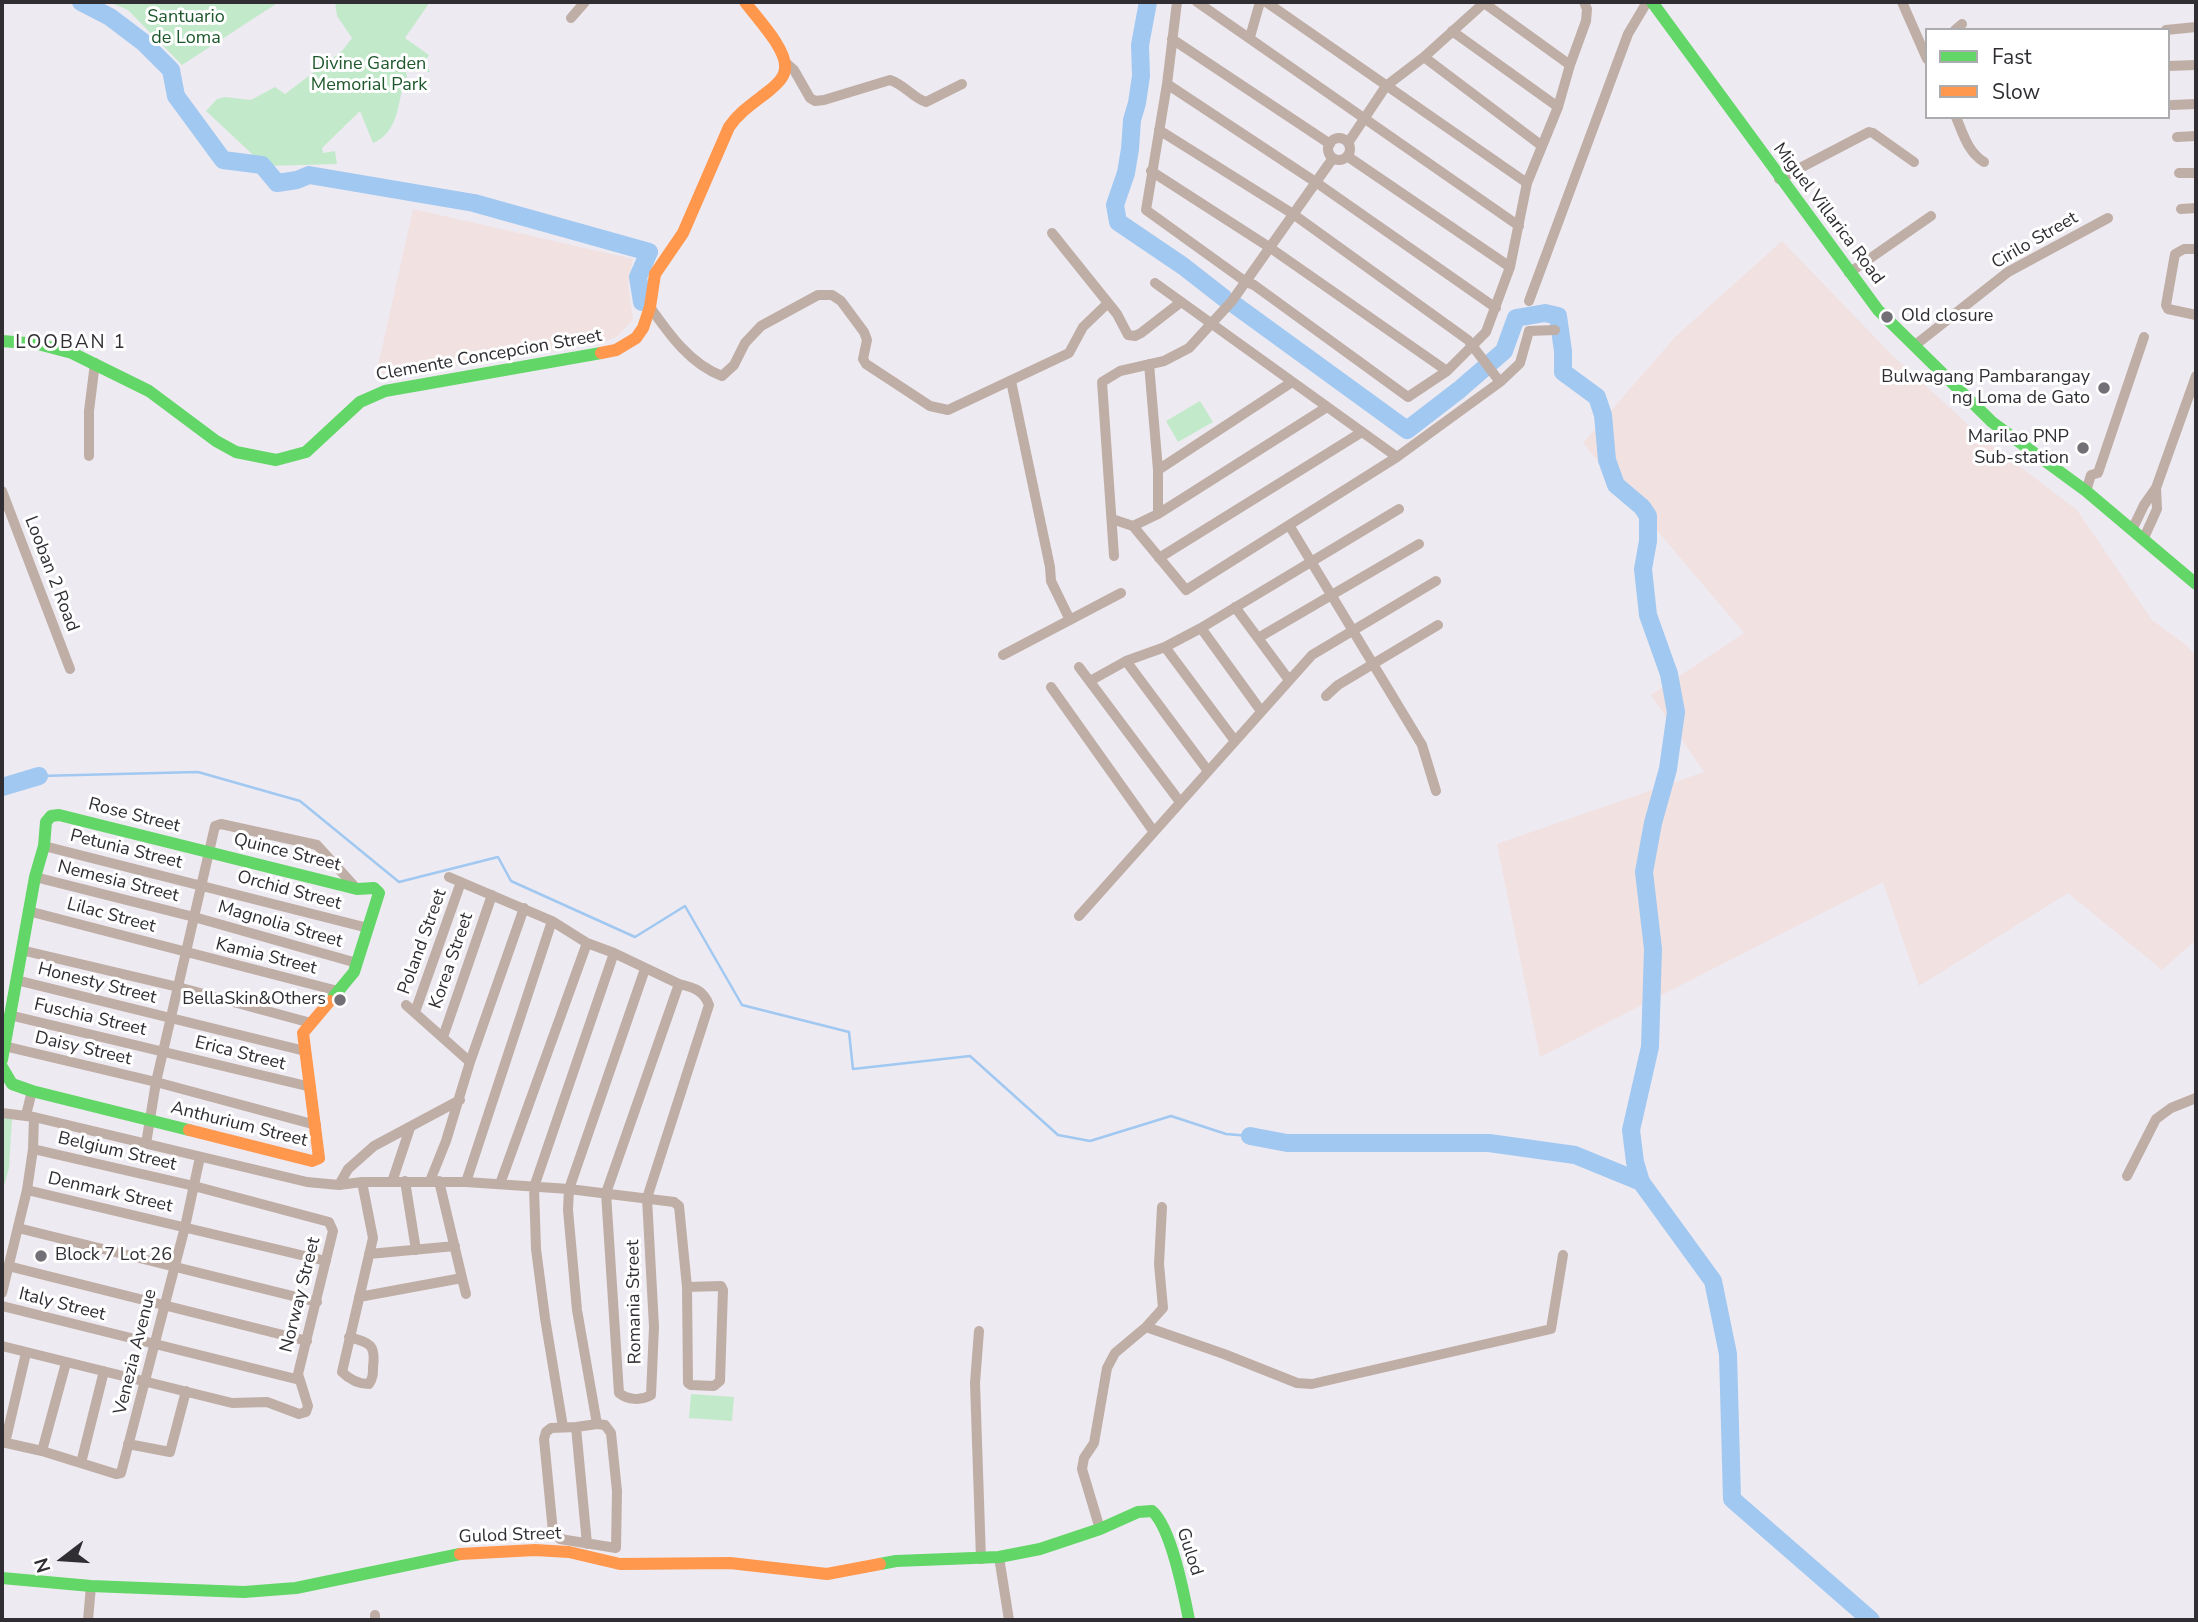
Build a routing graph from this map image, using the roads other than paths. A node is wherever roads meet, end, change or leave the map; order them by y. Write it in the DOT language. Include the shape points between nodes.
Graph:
graph roads {
  1 [pos="585,2"];
  2 [pos="745,2"];
  3 [pos="1177,2"];
  4 [pos="1197,2"];
  5 [pos="1260,2"];
  6 [pos="1266,2"];
  7 [pos="1468,2"];
  8 [pos="1484,2"];
  9 [pos="1584,2"];
  10 [pos="1649,2"];
  11 [pos="1902,2"];
  12 [pos="1215,7"];
  13 [pos="1466,17"];
  14 [pos="571,18"];
  15 [pos="2196,27"];
  16 [pos="2170,30"];
  17 [pos="1452,31"];
  18 [pos="1250,37"];
  19 [pos="1172,39"];
  20 [pos="1925,55"];
  21 [pos="1424,57"];
  22 [pos="786,63"];
  23 [pos="1570,65"];
  24 [pos="2196,65"];
  25 [pos="2170,66"];
  26 [pos="1167,83"];
  27 [pos="962,84"];
  28 [pos="1386,86"];
  29 [pos="2172,104"];
  30 [pos="2196,104"];
  31 [pos="1558,107"];
  32 [pos="1363,119"];
  33 [pos="1957,119"];
  34 [pos="1159,130"];
  35 [pos="2196,136"];
  36 [pos="2177,137"];
  37 [pos="1348,143"];
  38 [pos="1330,144"];
  39 [pos="1542,146"];
  40 [pos="1347,156"];
  41 [pos="1333,158"];
  42 [pos="1914,162"];
  43 [pos="1984,162"];
  44 [pos="1152,171"];
  45 [pos="2179,173"];
  46 [pos="2196,173"];
  47 [pos="1779,178"];
  48 [pos="1317,183"];
  49 [pos="1527,183"];
  50 [pos="2196,208"];
  51 [pos="2181,209"];
  52 [pos="1293,214"];
  53 [pos="1931,216"];
  54 [pos="2108,218"];
  55 [pos="1519,226"];
  56 [pos="1052,233"];
  57 [pos="1269,247"];
  58 [pos="2196,248"];
  59 [pos="1510,267"];
  60 [pos="1850,273"];
  61 [pos="1246,282"];
  62 [pos="1155,283"];
  63 [pos="1530,301"];
  64 [pos="1181,302"];
  65 [pos="1108,303"];
  66 [pos="650,307"];
  67 [pos="1496,308"];
  68 [pos="2196,315"];
  69 [pos="1211,325"];
  70 [pos="1555,330"];
  71 [pos="2144,337"];
  72 [pos="2,341"];
  73 [pos="1914,346"];
  74 [pos="1473,347"];
  75 [pos="95,363"];
  76 [pos="1149,364"];
  77 [pos="1447,371"];
  78 [pos="2196,376"];
  79 [pos="1012,381"];
  80 [pos="1292,382"];
  81 [pos="1500,382"];
  82 [pos="1326,407"];
  83 [pos="1362,432"];
  84 [pos="89,456"];
  85 [pos="1398,457"];
  86 [pos="1158,470"];
  87 [pos="2156,488"];
  88 [pos="2,491"];
  89 [pos="2086,491"];
  90 [pos="1399,509"];
  91 [pos="1158,514"];
  92 [pos="1112,519"];
  93 [pos="1289,525"];
  94 [pos="1133,526"];
  95 [pos="2132,530"];
  96 [pos="2143,540"];
  97 [pos="1419,544"];
  98 [pos="1114,556"];
  99 [pos="1159,558"];
  100 [pos="1311,561"];
  101 [pos="1436,582"];
  102 [pos="2196,584"];
  103 [pos="1121,593"];
  104 [pos="1332,596"];
  105 [pos="1235,607"];
  106 [pos="1070,620"];
  107 [pos="1438,625"];
  108 [pos="1200,628"];
  109 [pos="1353,630"];
  110 [pos="1258,638"];
  111 [pos="1165,647"];
  112 [pos="1003,655"];
  113 [pos="1126,661"];
  114 [pos="1373,664"];
  115 [pos="1079,667"];
  116 [pos="70,669"];
  117 [pos="1289,680"];
  118 [pos="1090,681"];
  119 [pos="1051,687"];
  120 [pos="1326,696"];
  121 [pos="1261,711"];
  122 [pos="1234,741"];
  123 [pos="1208,771"];
  124 [pos="1436,790"];
  125 [pos="1180,802"];
  126 [pos="1154,831"];
  127 [pos="44,846"];
  128 [pos="209,852"];
  129 [pos="34,877"];
  130 [pos="449,877"];
  131 [pos="461,882"];
  132 [pos="201,884"];
  133 [pos="358,889"];
  134 [pos="492,895"];
  135 [pos="524,908"];
  136 [pos="28,911"];
  137 [pos="1079,916"];
  138 [pos="194,917"];
  139 [pos="552,921"];
  140 [pos="368,928"];
  141 [pos="587,943"];
  142 [pos="21,950"];
  143 [pos="186,953"];
  144 [pos="614,953"];
  145 [pos="357,963"];
  146 [pos="645,969"];
  147 [pos="16,980"];
  148 [pos="679,984"];
  149 [pos="178,986"];
  150 [pos="338,991"];
  151 [pos="9,1015"];
  152 [pos="170,1018"];
  153 [pos="311,1023"];
  154 [pos="443,1037"];
  155 [pos="4,1046"];
  156 [pos="305,1051"];
  157 [pos="163,1052"];
  158 [pos="2,1060"];
  159 [pos="470,1062"];
  160 [pos="2,1066"];
  161 [pos="156,1082"];
  162 [pos="310,1087"];
  163 [pos="32,1091"];
  164 [pos="2196,1098"];
  165 [pos="460,1100"];
  166 [pos="2,1113"];
  167 [pos="30,1116"];
  168 [pos="150,1122"];
  169 [pos="316,1125"];
  170 [pos="410,1128"];
  171 [pos="146,1144"];
  172 [pos="33,1149"];
  173 [pos="200,1157"];
  174 [pos="2127,1177"];
  175 [pos="405,1181"];
  176 [pos="434,1181"];
  177 [pos="362,1182"];
  178 [pos="392,1182"];
  179 [pos="466,1182"];
  180 [pos="500,1184"];
  181 [pos="339,1185"];
  182 [pos="194,1186"];
  183 [pos="534,1186"];
  184 [pos="569,1189"];
  185 [pos="27,1190"];
  186 [pos="606,1194"];
  187 [pos="647,1198"];
  188 [pos="1162,1207"];
  189 [pos="332,1226"];
  190 [pos="185,1227"];
  191 [pos="18,1228"];
  192 [pos="455,1246"];
  193 [pos="416,1250"];
  194 [pos="369,1254"];
  195 [pos="1563,1255"];
  196 [pos="326,1261"];
  197 [pos="8,1266"];
  198 [pos="173,1267"];
  199 [pos="462,1278"];
  200 [pos="687,1287"];
  201 [pos="2,1293"];
  202 [pos="466,1294"];
  203 [pos="359,1297"];
  204 [pos="317,1302"];
  205 [pos="165,1305"];
  206 [pos="2,1306"];
  207 [pos="1146,1327"];
  208 [pos="979,1331"];
  209 [pos="349,1337"];
  210 [pos="307,1341"];
  211 [pos="155,1344"];
  212 [pos="2,1346"];
  213 [pos="26,1353"];
  214 [pos="66,1363"];
  215 [pos="104,1371"];
  216 [pos="300,1380"];
  217 [pos="145,1382"];
  218 [pos="186,1391"];
  219 [pos="597,1424"];
  220 [pos="562,1427"];
  221 [pos="576,1427"];
  222 [pos="3,1442"];
  223 [pos="128,1444"];
  224 [pos="42,1451"];
  225 [pos="81,1463"];
  226 [pos="1100,1528"];
  227 [pos="587,1544"];
  228 [pos="999,1557"];
  229 [pos="981,1559"];
  230 [pos="2,1578"];
  231 [pos="91,1586"];
  232 [pos="88,1620"];
  233 [pos="1009,1620"];
  234 [pos="1189,1620"];
  1 -- 14 [label="street"];
  2 -- 22 [label="street"];
  3 -- 19 [label="street"];
  4 -- 12 [label="street"];
  5 -- 18 [label="street"];
  6 -- 28 [label="street"];
  7 -- 13 [label="street"];
  8 -- 13 [label="street"];
  8 -- 23 [label="street"];
  9 -- 23 [label="street" via="1586,21"];
  10 -- 47 [label="street, Miguel Villarica Road"];
  10 -- 63 [label="street" via="1624,45"];
  11 -- 20 [label="street"];
  12 -- 18 [label="street"];
  13 -- 17 [label="street"];
  15 -- 16 [label="street"];
  17 -- 21 [label="street"];
  17 -- 31 [label="street"];
  18 -- 32 [label="street"];
  19 -- 26 [label="street"];
  19 -- 38 [label="street"];
  21 -- 28 [label="street"];
  21 -- 39 [label="street"];
  22 -- 27 [label="street" via="815,101 890,80 926,102"];
  22 -- 66 [label="street, Clemente Concepcion Street" via="779,84 735,117 729,127 683,233 655,274"];
  23 -- 31 [label="street"];
  24 -- 25 [label="street"];
  26 -- 34 [label="street"];
  26 -- 48 [label="street"];
  28 -- 32 [label="street"];
  28 -- 49 [label="street"];
  29 -- 30 [label="street"];
  31 -- 39 [label="street"];
  32 -- 37 [label="street"];
  32 -- 55 [label="street"];
  33 -- 43 [label="street" via="1968,146"];
  34 -- 44 [label="street"];
  34 -- 52 [label="street"];
  35 -- 36 [label="street"];
  37 -- 38 [label="street" via="1339,138"];
  37 -- 40 [label="street"];
  38 -- 41 [label="street"];
  39 -- 49 [label="street"];
  40 -- 41 [label="street"];
  40 -- 59 [label="street"];
  41 -- 48 [label="street"];
  42 -- 47 [label="street" via="1869,132"];
  44 -- 57 [label="street"];
  44 -- 61 [label="street" via="1146,210"];
  45 -- 46 [label="street"];
  47 -- 60 [label="street, Miguel Villarica Road"];
  48 -- 52 [label="street"];
  48 -- 67 [label="street"];
  49 -- 55 [label="street"];
  50 -- 51 [label="street"];
  52 -- 57 [label="street"];
  52 -- 74 [label="street"];
  53 -- 60 [label="street"];
  54 -- 73 [label="street, Cirilo Street" via="2008,272"];
  55 -- 59 [label="street"];
  56 -- 65 [label="street"];
  57 -- 61 [label="street"];
  57 -- 77 [label="street"];
  58 -- 68 [label="street" via="2175,254 2166,305"];
  59 -- 67 [label="street"];
  60 -- 73 [label="street, Miguel Villarica Road"];
  61 -- 69 [label="street"];
  61 -- 77 [label="street" via="1408,397"];
  62 -- 64 [label="street"];
  64 -- 65 [label="street" via="1135,336 1128,335"];
  64 -- 69 [label="street"];
  65 -- 79 [label="street" via="1083,327 1069,352"];
  66 -- 75 [label="street, Clemente Concepcion Street" via="636,338 617,350 372,395 306,452 276,460 236,452 149,391"];
  66 -- 79 [label="street" via="693,358 722,376 761,326 818,295 832,295 864,332 866,364 930,406 948,410"];
  67 -- 74 [label="street" via="1486,332"];
  69 -- 76 [label="street" via="1189,348"];
  69 -- 80 [label="street"];
  70 -- 81 [label="street" via="1529,331 1520,363"];
  71 -- 89 [label="street" via="2098,473 2091,475"];
  72 -- 75 [label="street, Clemente Concepcion Street" via="38,344"];
  73 -- 89 [label="street, Miguel Villarica Road" via="1992,422"];
  74 -- 77 [label="street"];
  74 -- 81 [label="street"];
  75 -- 84 [label="street"];
  76 -- 86 [label="street"];
  76 -- 92 [label="street" via="1119,371 1102,382"];
  78 -- 87 [label="street"];
  79 -- 106 [label="street" via="1051,581"];
  80 -- 82 [label="street"];
  80 -- 86 [label="street"];
  81 -- 85 [label="street"];
  82 -- 83 [label="street"];
  82 -- 91 [label="street"];
  83 -- 85 [label="street"];
  83 -- 99 [label="street"];
  85 -- 93 [label="street"];
  86 -- 91 [label="street"];
  87 -- 95 [label="street"];
  87 -- 96 [label="street" via="2157,509"];
  88 -- 116 [label="street, Looban 2 Road"];
  89 -- 95 [label="street, Miguel Villarica Road"];
  90 -- 100 [label="street"];
  91 -- 94 [label="street"];
  92 -- 94 [label="street"];
  92 -- 98 [label="street"];
  93 -- 99 [label="street" via="1186,590"];
  93 -- 100 [label="street"];
  94 -- 99 [label="street"];
  95 -- 96 [label="street, Miguel Villarica Road"];
  96 -- 102 [label="street, Miguel Villarica Road"];
  97 -- 104 [label="street"];
  100 -- 104 [label="street"];
  100 -- 105 [label="street"];
  101 -- 109 [label="street"];
  103 -- 106 [label="street"];
  104 -- 109 [label="street"];
  104 -- 110 [label="street"];
  105 -- 108 [label="street"];
  105 -- 110 [label="street"];
  106 -- 112 [label="street"];
  107 -- 114 [label="street"];
  108 -- 111 [label="street"];
  108 -- 121 [label="street"];
  109 -- 114 [label="street"];
  109 -- 117 [label="street" via="1312,655"];
  110 -- 117 [label="street"];
  111 -- 113 [label="street"];
  111 -- 122 [label="street"];
  113 -- 118 [label="street"];
  113 -- 123 [label="street"];
  114 -- 120 [label="street"];
  114 -- 124 [label="street" via="1422,745"];
  115 -- 118 [label="street"];
  117 -- 121 [label="street"];
  118 -- 125 [label="street"];
  119 -- 126 [label="street"];
  121 -- 122 [label="street"];
  122 -- 123 [label="street"];
  123 -- 125 [label="street"];
  125 -- 126 [label="street"];
  126 -- 137 [label="street"];
  127 -- 128 [label="street, Rose Street" via="46,822 59,815"];
  127 -- 129 [label="street"];
  127 -- 132 [label="street, Petunia Street"];
  128 -- 132 [label="street"];
  128 -- 133 [label="street, Quince Street"];
  128 -- 133 [label="street" via="215,826 221,824 317,845"];
  129 -- 136 [label="street"];
  129 -- 138 [label="street, Nemesia Street"];
  130 -- 131 [label="street"];
  131 -- 134 [label="street"];
  131 -- 154 [label="street, Poland Street" via="410,1009"];
  132 -- 138 [label="street"];
  132 -- 140 [label="street, Orchid Street"];
  133 -- 140 [label="street" via="374,888 379,893"];
  134 -- 135 [label="street"];
  134 -- 154 [label="street, Korea Street"];
  135 -- 139 [label="street"];
  135 -- 159 [label="street"];
  136 -- 142 [label="street"];
  136 -- 143 [label="street, Lilac Street"];
  138 -- 143 [label="street"];
  138 -- 145 [label="street, Magnolia Street"];
  139 -- 141 [label="street"];
  139 -- 179 [label="street"];
  140 -- 145 [label="street"];
  141 -- 144 [label="street"];
  141 -- 180 [label="street"];
  142 -- 147 [label="street"];
  142 -- 149 [label="street"];
  143 -- 149 [label="street"];
  143 -- 150 [label="street, Kamia Street"];
  144 -- 146 [label="street"];
  144 -- 183 [label="street"];
  145 -- 150 [label="street"];
  146 -- 148 [label="street"];
  146 -- 184 [label="street"];
  147 -- 151 [label="street"];
  147 -- 152 [label="street, Honesty Street"];
  148 -- 186 [label="street"];
  148 -- 187 [label="street" via="697,988 709,1005"];
  149 -- 152 [label="street"];
  149 -- 153 [label="street"];
  150 -- 153 [label="street"];
  151 -- 155 [label="street"];
  151 -- 157 [label="street, Fuschia Street"];
  152 -- 156 [label="street, Honesty Street"];
  152 -- 157 [label="street"];
  153 -- 156 [label="street" via="303,1033"];
  154 -- 159 [label="street"];
  155 -- 158 [label="street"];
  155 -- 161 [label="street, Daisy Street"];
  156 -- 162 [label="street"];
  157 -- 161 [label="street"];
  157 -- 162 [label="street, Erica Street"];
  159 -- 165 [label="street"];
  160 -- 163 [label="street" via="12,1084"];
  161 -- 168 [label="street"];
  161 -- 169 [label="street, Daisy Street"];
  162 -- 169 [label="street"];
  163 -- 167 [label="street"];
  163 -- 168 [label="street, Anthurium Street"];
  164 -- 174 [label="street" via="2156,1119"];
  165 -- 170 [label="street"];
  165 -- 176 [label="street"];
  166 -- 167 [label="street"];
  167 -- 171 [label="street"];
  167 -- 172 [label="street"];
  168 -- 169 [label="street, Anthurium Street" via="312,1161 319,1158"];
  168 -- 171 [label="street"];
  170 -- 178 [label="street"];
  170 -- 181 [label="street" via="374,1146 348,1169"];
  171 -- 173 [label="street"];
  172 -- 182 [label="street, Belgium Street"];
  172 -- 185 [label="street"];
  173 -- 181 [label="street"];
  173 -- 182 [label="street, Venezia Avenue"];
  175 -- 176 [label="street"];
  175 -- 178 [label="street"];
  175 -- 193 [label="street"];
  176 -- 179 [label="street"];
  176 -- 192 [label="street"];
  177 -- 178 [label="street"];
  177 -- 181 [label="street"];
  177 -- 194 [label="street" via="373,1238"];
  179 -- 180 [label="street"];
  180 -- 183 [label="street"];
  182 -- 189 [label="street, Belgium Street"];
  182 -- 190 [label="street, Venezia Avenue"];
  183 -- 184 [label="street"];
  183 -- 220 [label="street" via="536,1249"];
  184 -- 186 [label="street"];
  184 -- 219 [label="street" via="577,1310"];
  185 -- 190 [label="street, Denmark Street"];
  185 -- 191 [label="street"];
  186 -- 187 [label="street"];
  186 -- 187 [label="street, Romania Street" via="619,1393 625,1398 651,1395 654,1327"];
  187 -- 200 [label="street" via="679,1206"];
  188 -- 207 [label="street" via="1159,1264 1163,1308"];
  189 -- 196 [label="street, Norway Street"];
  190 -- 196 [label="street, Denmark Street"];
  190 -- 198 [label="street, Venezia Avenue"];
  191 -- 197 [label="street"];
  191 -- 198 [label="street"];
  192 -- 193 [label="street"];
  192 -- 199 [label="street"];
  193 -- 194 [label="street"];
  194 -- 203 [label="street"];
  195 -- 207 [label="street" via="1550,1329 1312,1384 1297,1383"];
  196 -- 204 [label="street, Norway Street"];
  197 -- 201 [label="street"];
  197 -- 205 [label="street"];
  198 -- 204 [label="street"];
  198 -- 205 [label="street, Venezia Avenue"];
  199 -- 202 [label="street"];
  199 -- 203 [label="street"];
  200 -- 200 [label="street" via="688,1383 714,1386 720,1381 723,1290 721,1286"];
  203 -- 209 [label="street"];
  204 -- 210 [label="street, Norway Street"];
  205 -- 210 [label="street"];
  205 -- 211 [label="street, Venezia Avenue"];
  206 -- 211 [label="street, Italy Street"];
  207 -- 226 [label="street" via="1115,1353 1107,1368 1094,1443 1084,1458 1082,1469"];
  208 -- 229 [label="street" via="975,1383"];
  209 -- 209 [label="street" via="342,1372 369,1384 373,1349 369,1343"];
  210 -- 216 [label="street, Norway Street"];
  211 -- 216 [label="street, Italy Street"];
  211 -- 217 [label="street, Venezia Avenue"];
  212 -- 213 [label="street"];
  213 -- 214 [label="street"];
  213 -- 222 [label="street"];
  214 -- 215 [label="street"];
  214 -- 224 [label="street"];
  215 -- 217 [label="street"];
  215 -- 225 [label="street"];
  216 -- 218 [label="street, Norway Street" via="308,1406 299,1414 267,1402 232,1403"];
  217 -- 218 [label="street"];
  217 -- 223 [label="street, Venezia Avenue"];
  218 -- 223 [label="street" via="170,1452"];
  219 -- 221 [label="street"];
  219 -- 227 [label="street" via="611,1433 616,1548"];
  220 -- 221 [label="street"];
  220 -- 227 [label="street" via="551,1428 544,1439 553,1532 560,1539"];
  221 -- 227 [label="street"];
  222 -- 224 [label="street"];
  223 -- 225 [label="street, Venezia Avenue" via="121,1474"];
  224 -- 225 [label="street"];
  226 -- 228 [label="street, Gulod Street" via="1040,1549"];
  226 -- 234 [label="street, Gulod" via="1138,1512 1152,1511 1159,1517"];
  228 -- 229 [label="street, Gulod Street"];
  228 -- 233 [label="street"];
  229 -- 231 [label="street, Gulod Street" via="896,1561 827,1574 730,1563 620,1564 569,1552 535,1550 458,1554 296,1588 244,1592"];
  230 -- 231 [label="street, Gulod Street"];
  231 -- 232 [label="street"];
}
